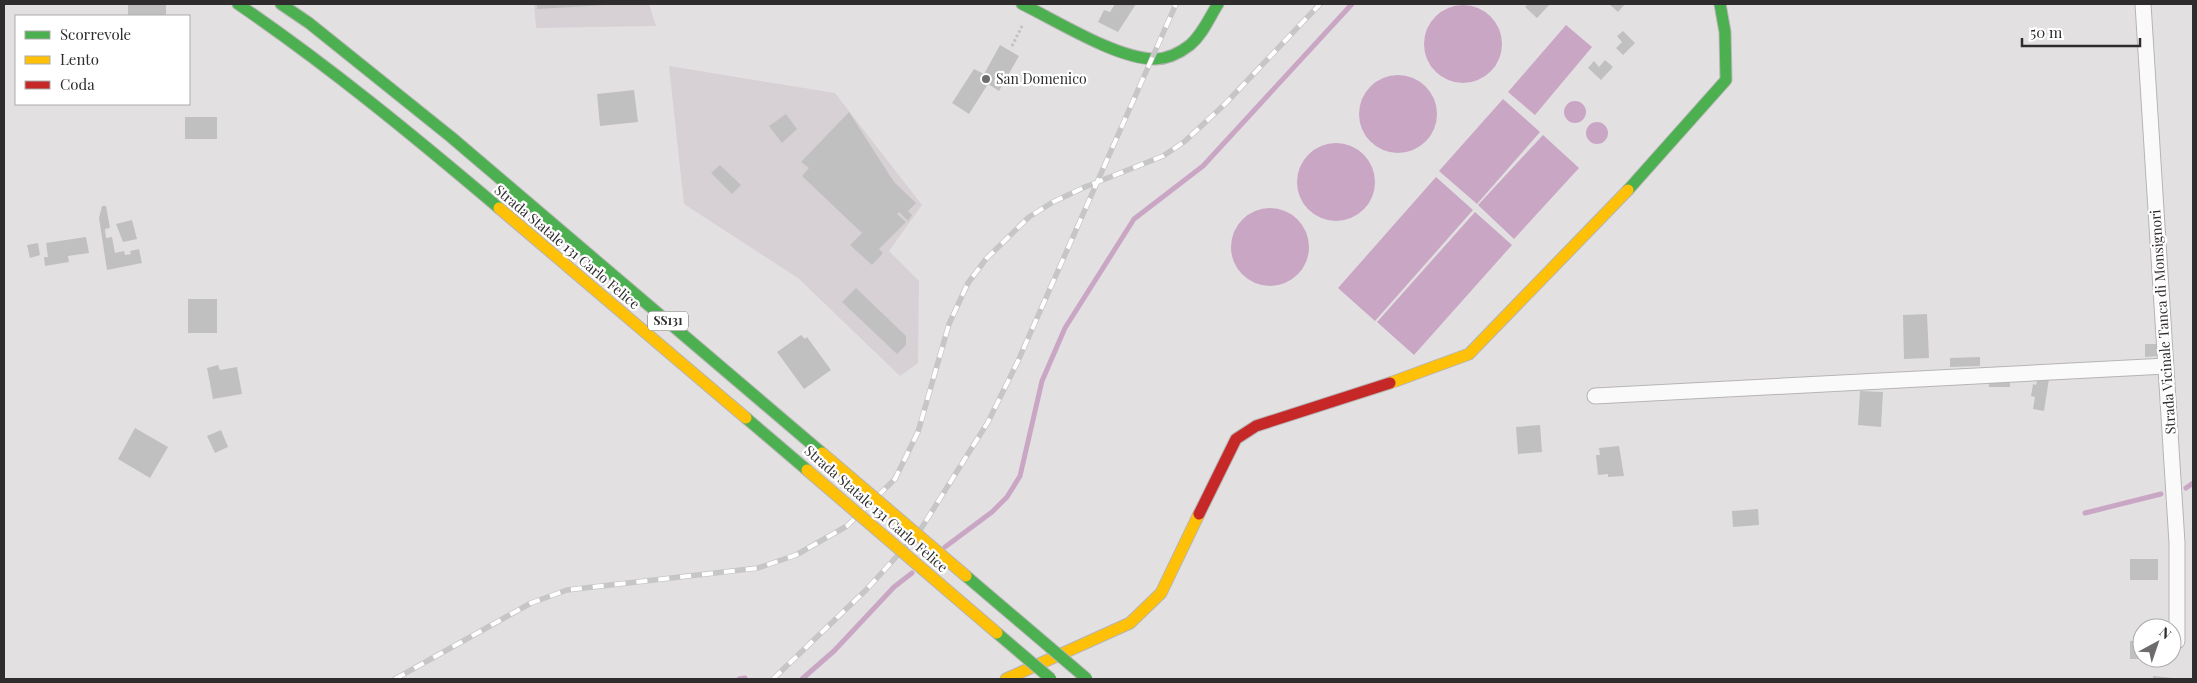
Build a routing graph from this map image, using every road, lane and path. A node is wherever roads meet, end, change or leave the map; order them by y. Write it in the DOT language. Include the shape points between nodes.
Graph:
graph roads {
  1 [pos="238,4"];
  2 [pos="281,4"];
  3 [pos="1218,4"];
  4 [pos="1720,4"];
  5 [pos="2143,4"];
  6 [pos="1027,6"];
  7 [pos="1012,46"];
  8 [pos="2166,366"];
  9 [pos="1594,396"];
  10 [pos="2177,618"];
  11 [pos="1006,679"];
  12 [pos="1051,679"];
  13 [pos="1087,679"];
  1 -- 12 [label="main road, Strada Statale 131 Carlo Felice / SS131, bridge" via="375,104"];
  2 -- 13 [label="main road, Strada Statale 131 Carlo Felice / SS131, bridge" via="389,86 514,190"];
  3 -- 6 [label="main road" via="1193,42 1177,52 1151,60 1124,52"];
  4 -- 11 [label="main road" via="1725,32 1726,80 1642,176 1468,354 1256,426 1236,439 1161,593 1130,623"];
  5 -- 8 [label="street, Strada Vicinale Tanca di Monsignori"];
  6 -- 7 [label="path"];
  8 -- 9 [label="street"];
  8 -- 10 [label="street, Strada Vicinale Tanca di Monsignori" via="2177,543"];
}
